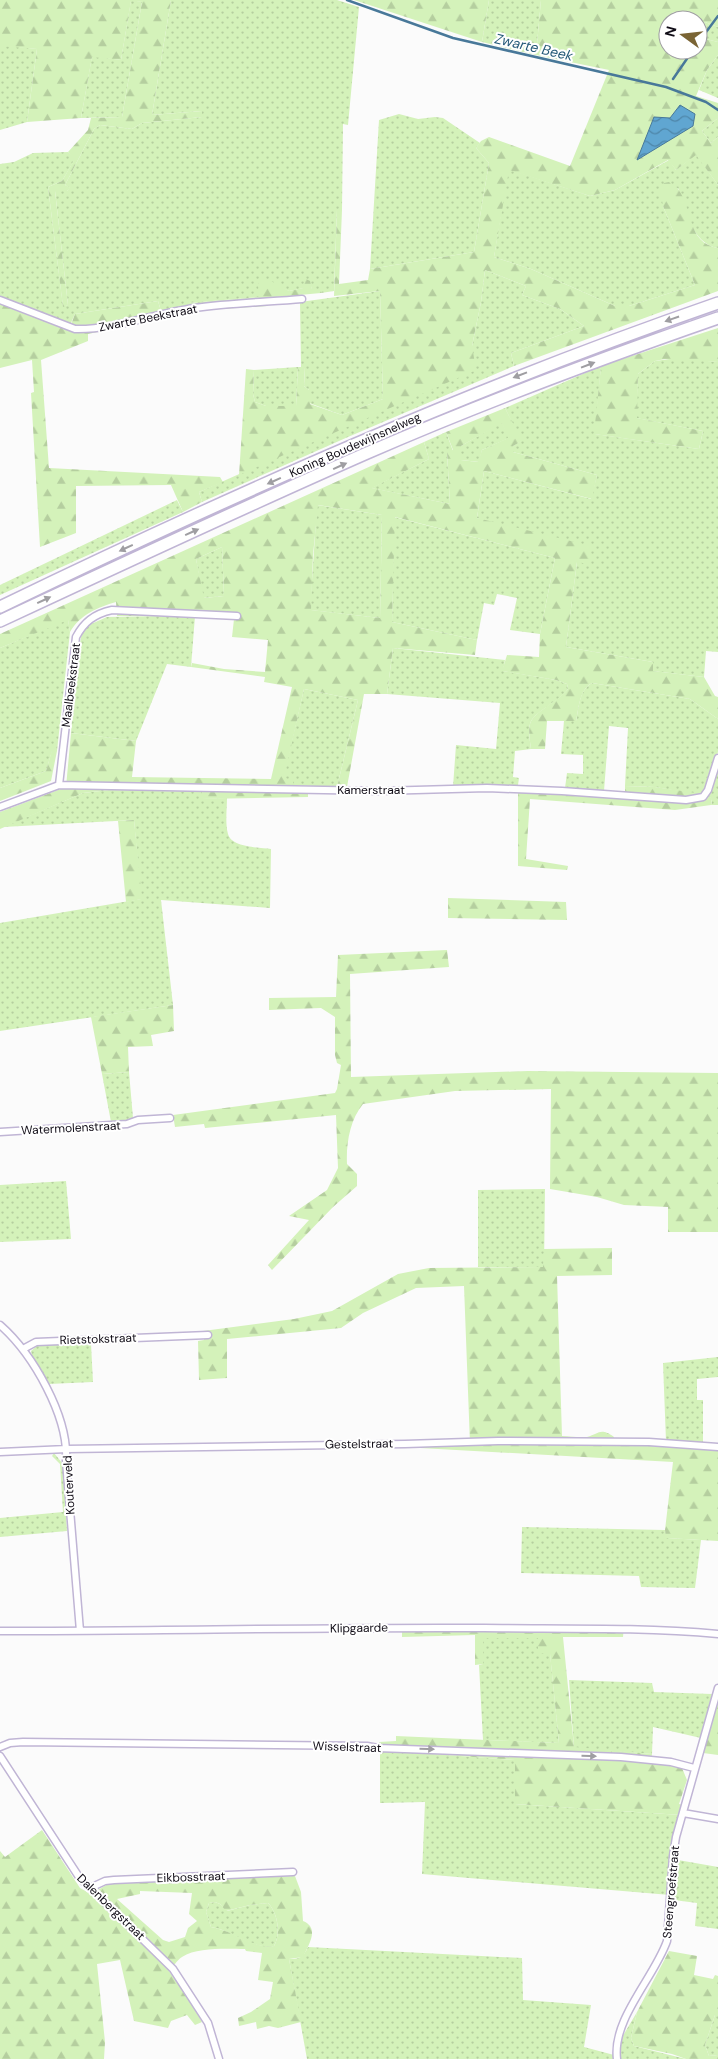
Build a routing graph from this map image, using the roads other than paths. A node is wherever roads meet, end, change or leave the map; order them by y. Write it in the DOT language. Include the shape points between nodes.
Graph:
graph roads {
  1 [pos="302,299"];
  2 [pos="0,300"];
  3 [pos="718,303"];
  4 [pos="718,318"];
  5 [pos="0,607"];
  6 [pos="237,616"];
  7 [pos="0,621"];
  8 [pos="718,758"];
  9 [pos="59,785"];
  10 [pos="0,807"];
  11 [pos="170,1118"];
  12 [pos="0,1132"];
  13 [pos="0,1325"];
  14 [pos="208,1335"];
  15 [pos="23,1349"];
  16 [pos="718,1447"];
  17 [pos="67,1449"];
  18 [pos="0,1452"];
  19 [pos="0,1631"];
  20 [pos="80,1631"];
  21 [pos="718,1634"];
  22 [pos="718,1688"];
  23 [pos="0,1747"];
  24 [pos="0,1756"];
  25 [pos="694,1768"];
  26 [pos="683,1813"];
  27 [pos="718,1819"];
  28 [pos="294,1872"];
  29 [pos="90,1888"];
  30 [pos="219,2059"];
  31 [pos="616,2059"];
  1 -- 2 [label="street, Zwarte Beekstraat" via="195,308 86,329 74,329"];
  3 -- 5 [label="highway, Koning Boudewijnsnelweg, one-way" via="606,342 397,426"];
  7 -- 4 [label="highway, Koning Boudewijnsnelweg, one-way" via="367,453 621,352"];
  6 -- 9 [label="street, Maalbeekstraat" via="112,610 82,624 76,637"];
  8 -- 9 [label="street, Kamerstraat" via="703,797 686,800 487,788 380,791"];
  9 -- 10 [label="street, Kamerstraat"];
  11 -- 12 [label="street, Watermolenstraat"];
  13 -- 15 [label="street"];
  14 -- 15 [label="street, Rietstokstraat" via="36,1342"];
  15 -- 17 [label="street, Kouterveld" via="47,1389"];
  16 -- 17 [label="street, Gestelstraat" via="648,1442 498,1441"];
  17 -- 18 [label="street, Gestelstraat"];
  17 -- 20 [label="street, Kouterveld"];
  19 -- 20 [label="street, Klipgaarde"];
  20 -- 21 [label="street, Klipgaarde" via="395,1627 628,1629"];
  22 -- 25 [label="street, Steengroefstraat"];
  23 -- 25 [label="street, Wisselstraat, one-way" via="22,1742 367,1746 621,1757 671,1762"];
  24 -- 29 [label="street, Dalenbergstraat" via="70,1865"];
  25 -- 26 [label="street, Steengroefstraat"];
  26 -- 27 [label="street"];
  26 -- 31 [label="street, Steengroefstraat" via="673,1856 667,1941 625,2020 616,2046"];
  28 -- 29 [label="street, Eikbosstraat" via="114,1880"];
  29 -- 30 [label="street, Dalenbergstraat" via="173,1969 208,2023"];
}
